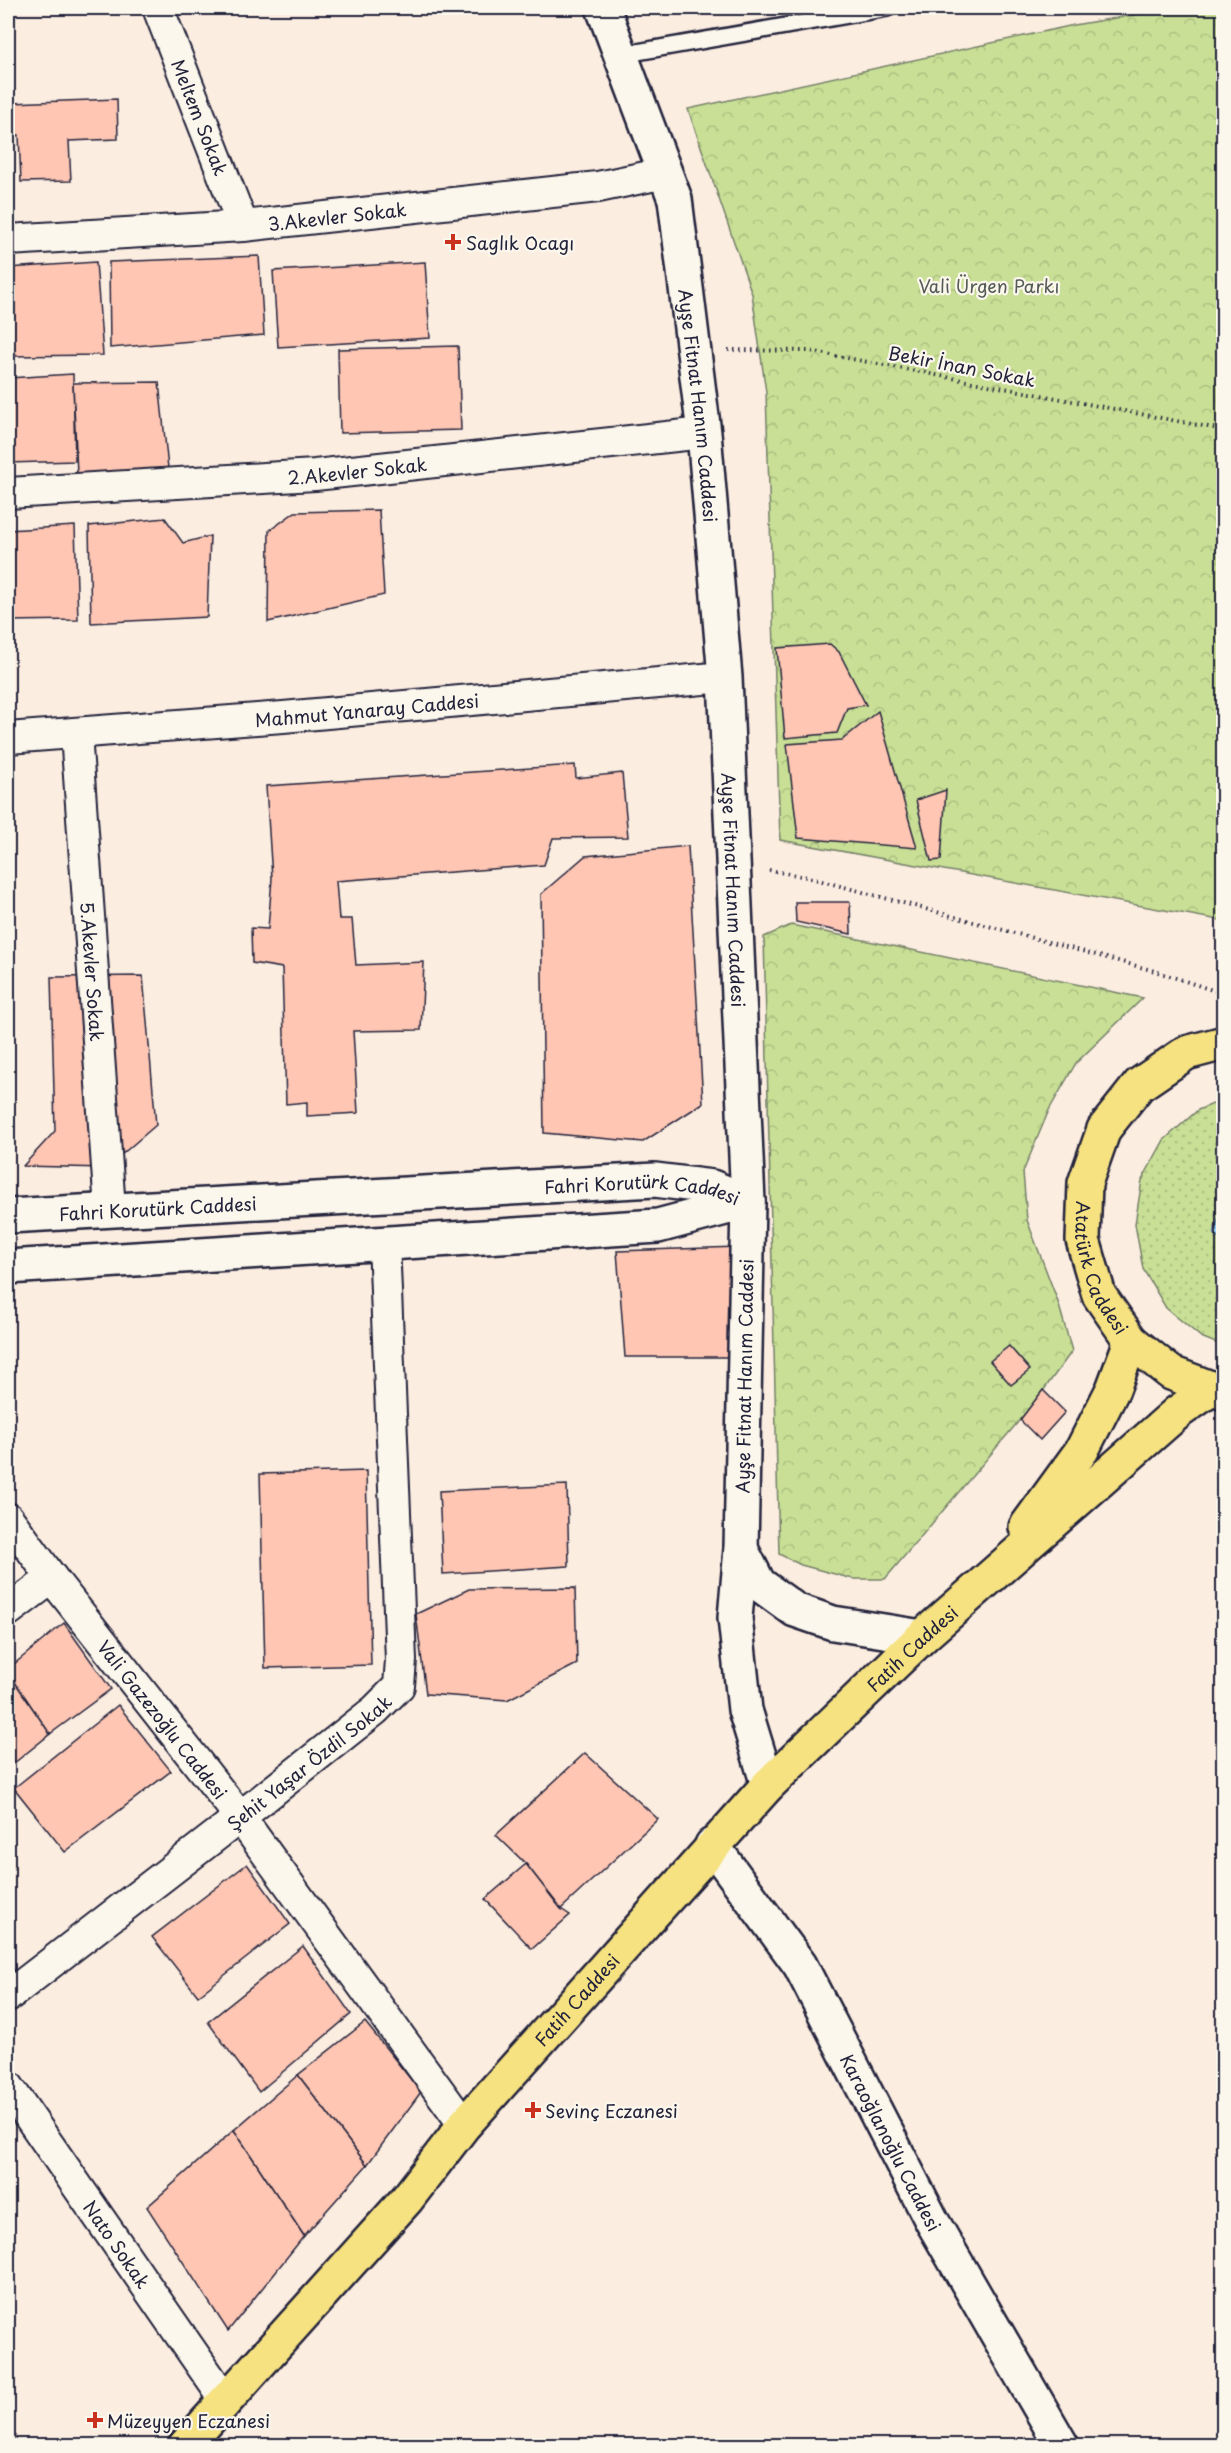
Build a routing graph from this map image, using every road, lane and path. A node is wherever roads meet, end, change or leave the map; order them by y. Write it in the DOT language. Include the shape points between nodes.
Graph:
graph roads {
  1 [pos="158,8"];
  2 [pos="603,8"];
  3 [pos="888,8"];
  4 [pos="620,55"];
  5 [pos="665,173"];
  6 [pos="243,226"];
  7 [pos="8,240"];
  8 [pos="694,349"];
  9 [pos="1224,430"];
  10 [pos="704,433"];
  11 [pos="8,493"];
  12 [pos="725,677"];
  13 [pos="76,734"];
  14 [pos="8,738"];
  15 [pos="733,863"];
  16 [pos="1224,994"];
  17 [pos="1224,1042"];
  18 [pos="748,1202"];
  19 [pos="110,1209"];
  20 [pos="8,1216"];
  21 [pos="384,1242"];
  22 [pos="8,1267"];
  23 [pos="1131,1341"];
  24 [pos="1217,1391"];
  25 [pos="8,1518"];
  26 [pos="741,1549"];
  27 [pos="992,1574"];
  28 [pos="52,1578"];
  29 [pos="8,1611"];
  30 [pos="922,1636"];
  31 [pos="768,1785"];
  32 [pos="240,1817"];
  33 [pos="712,1845"];
  34 [pos="8,1996"];
  35 [pos="8,2086"];
  36 [pos="464,2125"];
  37 [pos="226,2401"];
  38 [pos="185,2445"];
  39 [pos="1062,2445"];
  1 -- 6 [label="street, Meltem Sokak"];
  2 -- 4 [label="street, Ayşe Fitnat Hanım Caddesi"];
  3 -- 4 [label="lane"];
  4 -- 5 [label="street, Ayşe Fitnat Hanım Caddesi"];
  5 -- 6 [label="street, 3.Akevler Sokak" via="598,187"];
  5 -- 8 [label="street, Ayşe Fitnat Hanım Caddesi" via="675,199"];
  6 -- 7 [label="street, 3.Akevler Sokak"];
  8 -- 9 [label="path, Bekir İnan Sokak" via="810,351"];
  8 -- 10 [label="street, Ayşe Fitnat Hanım Caddesi"];
  10 -- 11 [label="street, 2.Akevler Sokak" via="315,475"];
  10 -- 12 [label="street, Ayşe Fitnat Hanım Caddesi"];
  12 -- 13 [label="street, Mahmut Yanaray Caddesi"];
  12 -- 15 [label="street, Ayşe Fitnat Hanım Caddesi"];
  13 -- 14 [label="street, Mahmut Yanaray Caddesi"];
  13 -- 19 [label="street, 5.Akevler Sokak"];
  15 -- 16 [label="path" via="807,877 1155,971"];
  15 -- 18 [label="street, Ayşe Fitnat Hanım Caddesi"];
  17 -- 23 [label="main road, Atatürk Caddesi" via="1186,1053 1139,1085 1104,1129 1085,1183 1086,1251 1099,1295"];
  18 -- 19 [label="street, Fahri Korutürk Caddesi" via="712,1186 655,1180"];
  18 -- 21 [label="street, Fahri Korutürk Caddesi" via="658,1226"];
  18 -- 26 [label="street, Ayşe Fitnat Hanım Caddesi"];
  19 -- 20 [label="street, Fahri Korutürk Caddesi"];
  21 -- 22 [label="street, Fahri Korutürk Caddesi"];
  21 -- 32 [label="street, Şehit Yaşar Özdil Sokak" via="399,1686 375,1710"];
  23 -- 24 [label="main road, Atatürk Caddesi" via="1171,1373"];
  23 -- 27 [label="main road, Fatih Caddesi" via="1113,1389 1082,1450"];
  24 -- 27 [label="main road, Fatih Caddesi" via="1178,1412"];
  25 -- 28 [label="street, Vali Gazezoğlu Caddesi"];
  26 -- 30 [label="street" via="759,1584 795,1610 833,1623"];
  26 -- 31 [label="street, Ayşe Fitnat Hanım Caddesi" via="735,1618 745,1710"];
  27 -- 30 [label="main road, Fatih Caddesi"];
  28 -- 29 [label="street"];
  28 -- 32 [label="street, Vali Gazezoğlu Caddesi"];
  30 -- 31 [label="main road, Fatih Caddesi"];
  31 -- 33 [label="main road, Fatih Caddesi"];
  32 -- 34 [label="street, Şehit Yaşar Özdil Sokak"];
  32 -- 36 [label="street, Vali Gazezoğlu Caddesi"];
  33 -- 36 [label="main road, Fatih Caddesi"];
  33 -- 39 [label="street, Karaoğlanoğlu Caddesi" via="800,1965 932,2221"];
  35 -- 37 [label="street, Nato Sokak"];
  36 -- 37 [label="main road, Fatih Caddesi" via="407,2199"];
  37 -- 38 [label="main road, Fatih Caddesi"];
}
